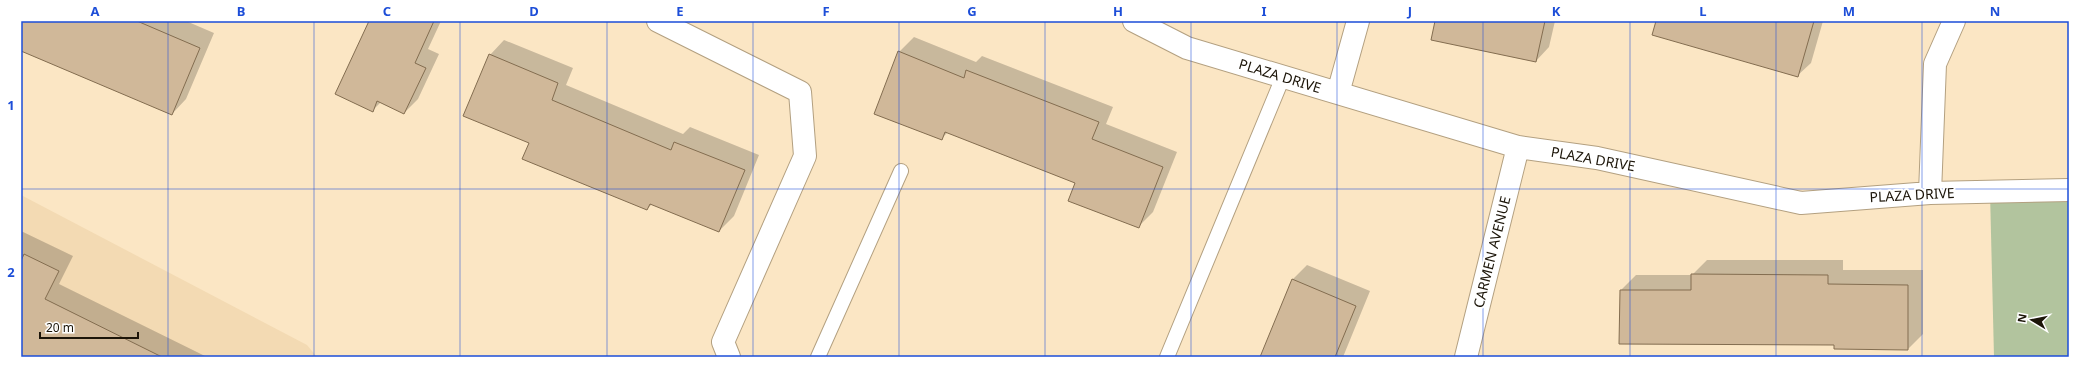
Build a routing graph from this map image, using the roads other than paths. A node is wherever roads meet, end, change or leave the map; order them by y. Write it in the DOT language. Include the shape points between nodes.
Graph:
graph roads {
  1 [pos="658,21"];
  2 [pos="1134,21"];
  3 [pos="1358,21"];
  4 [pos="1954,21"];
  5 [pos="1283,77"];
  6 [pos="1338,93"];
  7 [pos="1518,147"];
  8 [pos="901,171"];
  9 [pos="2069,190"];
  10 [pos="1930,192"];
  11 [pos="729,357"];
  12 [pos="818,357"];
  13 [pos="1167,357"];
  14 [pos="1466,357"];
  1 -- 11 [label="street" via="800,92 805,156 723,342"];
  2 -- 5 [label="street, PLAZA DRIVE" via="1187,48"];
  3 -- 6 [label="street"];
  4 -- 10 [label="street" via="1935,64"];
  5 -- 6 [label="street, PLAZA DRIVE"];
  5 -- 13 [label="lane"];
  6 -- 7 [label="street, PLAZA DRIVE"];
  7 -- 10 [label="street, PLAZA DRIVE" via="1597,158 1801,202"];
  7 -- 14 [label="street, CARMEN AVENUE"];
  8 -- 12 [label="lane"];
  9 -- 10 [label="street, PLAZA DRIVE"];
}
